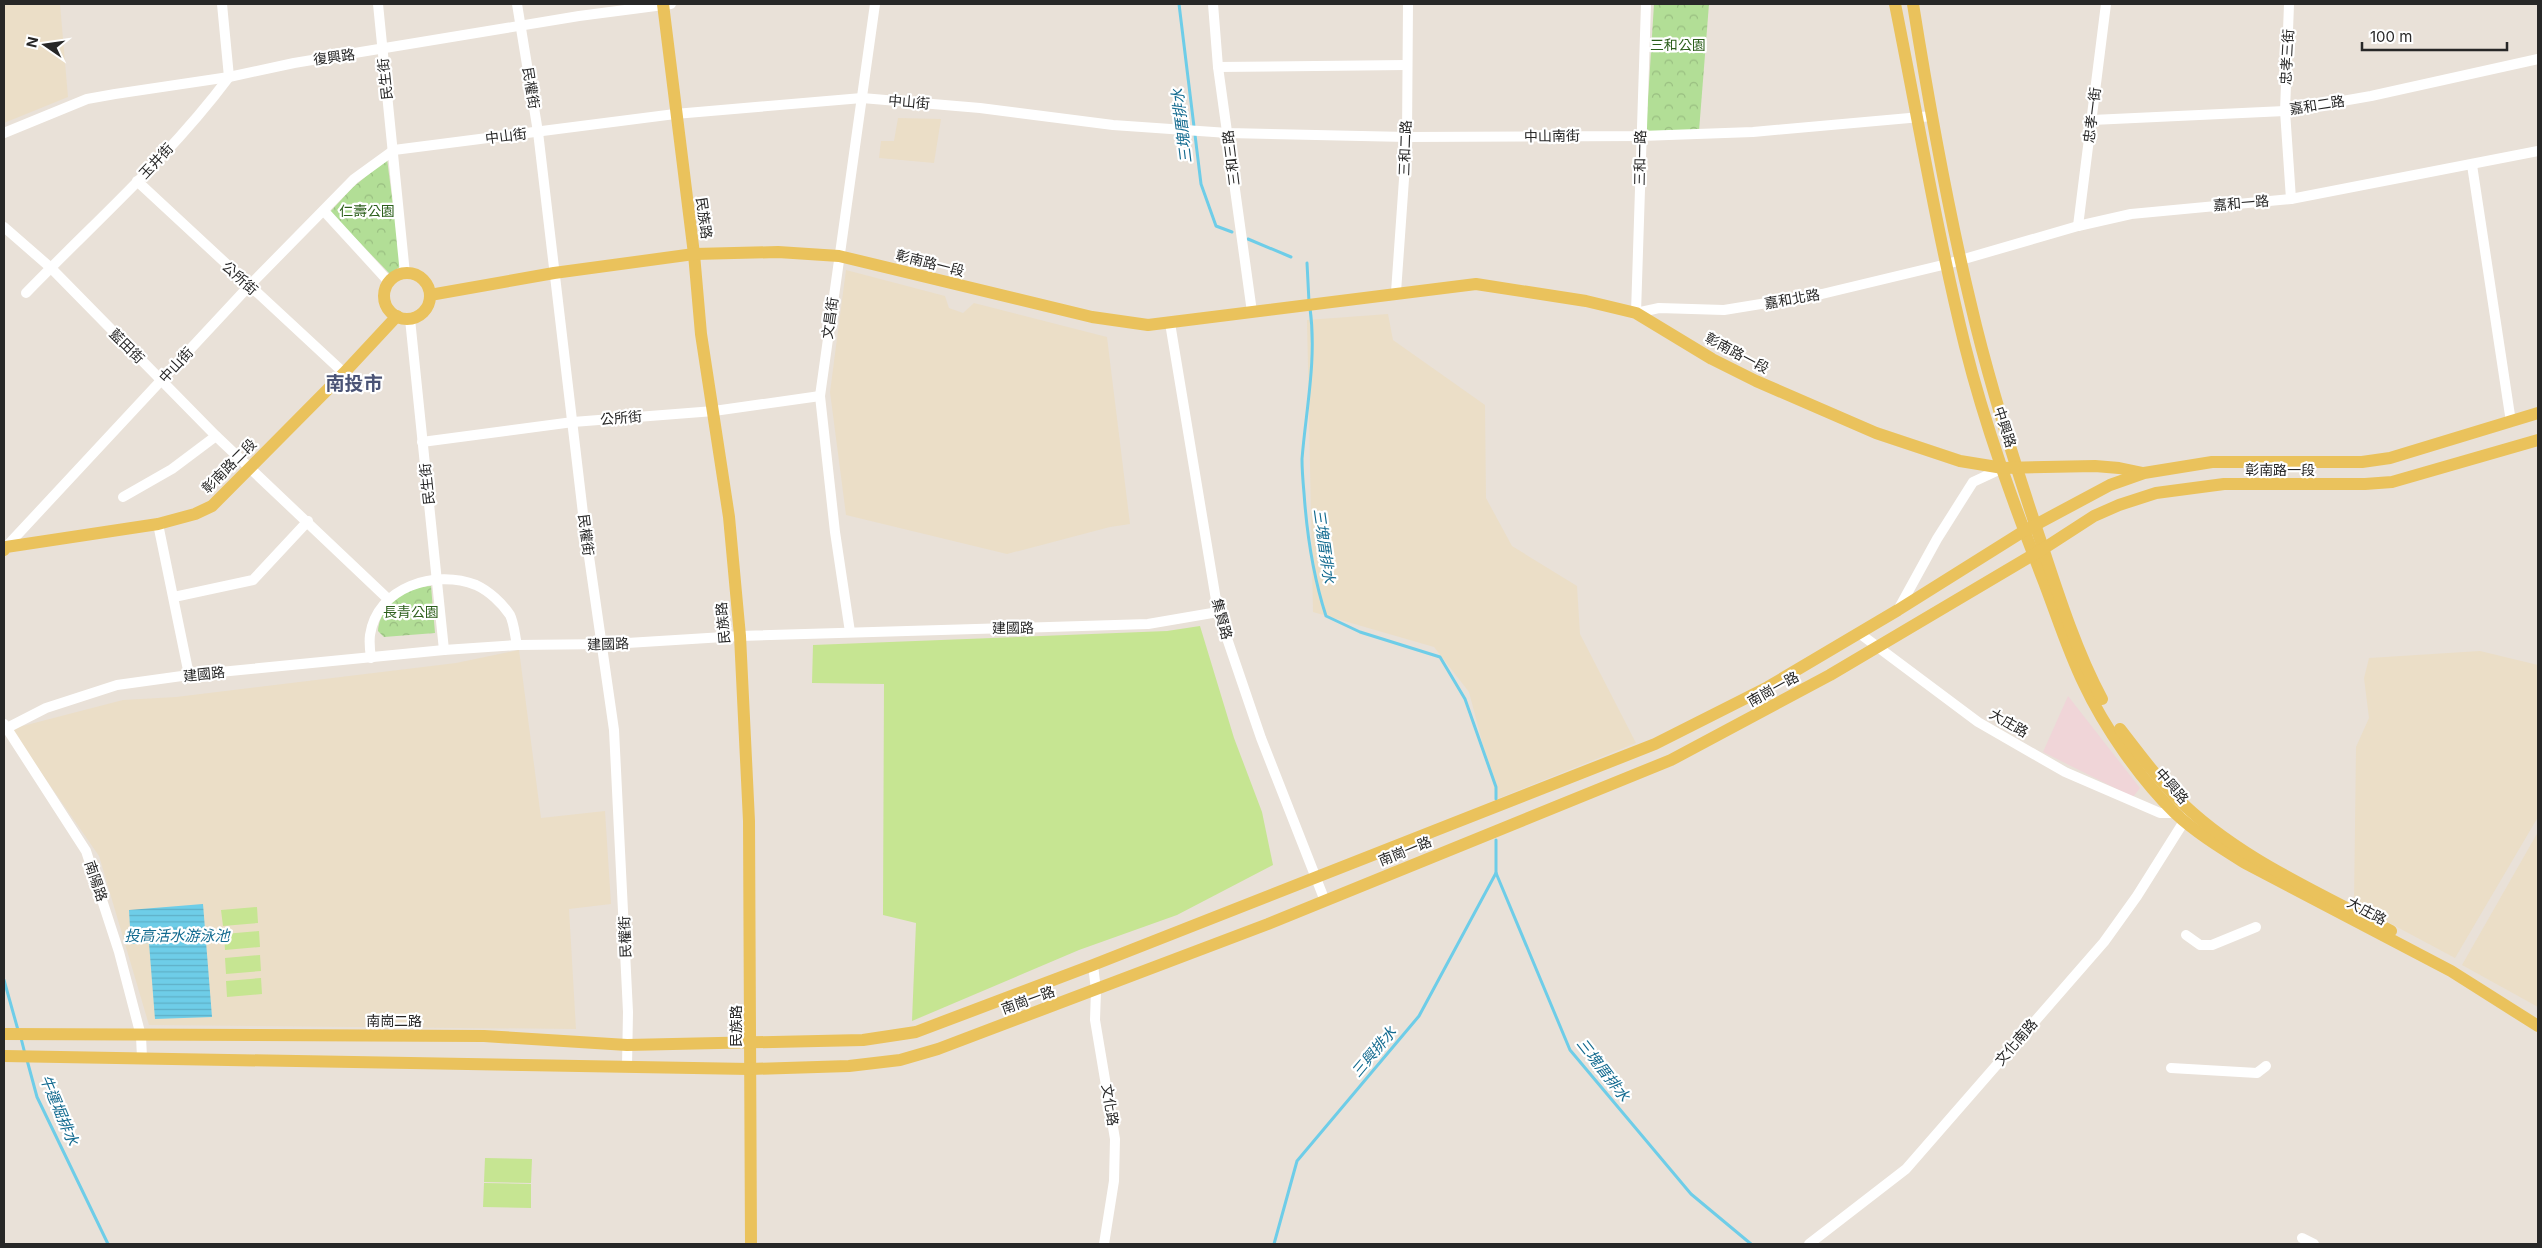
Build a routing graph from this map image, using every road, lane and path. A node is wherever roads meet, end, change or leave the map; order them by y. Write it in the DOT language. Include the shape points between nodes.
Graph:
graph roads {
  1 [pos="222,4"];
  2 [pos="378,4"];
  3 [pos="517,4"];
  4 [pos="663,4"];
  5 [pos="671,4"];
  6 [pos="875,4"];
  7 [pos="1213,4"];
  8 [pos="1408,4"];
  9 [pos="1646,4"];
  10 [pos="1895,4"];
  11 [pos="1913,4"];
  12 [pos="2106,4"];
  13 [pos="2290,4"];
  14 [pos="521,26"];
  15 [pos="382,50"];
  16 [pos="2538,59"];
  17 [pos="1406,66"];
  18 [pos="1218,67"];
  19 [pos="229,77"];
  20 [pos="862,98"];
  21 [pos="2284,111"];
  22 [pos="675,114"];
  23 [pos="1932,116"];
  24 [pos="1918,118"];
  25 [pos="2092,120"];
  26 [pos="1177,128"];
  27 [pos="538,132"];
  28 [pos="1228,133"];
  29 [pos="4,134"];
  30 [pos="1641,136"];
  31 [pos="1407,137"];
  32 [pos="394,150"];
  33 [pos="2538,151"];
  34 [pos="2472,165"];
  35 [pos="137,182"];
  36 [pos="2292,199"];
  37 [pos="324,211"];
  38 [pos="4,226"];
  39 [pos="2078,226"];
  40 [pos="694,254"];
  41 [pos="839,256"];
  42 [pos="1961,260"];
  43 [pos="1947,264"];
  44 [pos="51,268"];
  45 [pos="554,273"];
  46 [pos="405,274"];
  47 [pos="389,282"];
  48 [pos="249,286"];
  49 [pos="1396,292"];
  50 [pos="26,293"];
  51 [pos="430,295"];
  52 [pos="1252,312"];
  53 [pos="1636,313"];
  54 [pos="397,316"];
  55 [pos="410,319"];
  56 [pos="1170,323"];
  57 [pos="344,374"];
  58 [pos="161,380"];
  59 [pos="820,396"];
  60 [pos="714,411"];
  61 [pos="2538,413"];
  62 [pos="573,422"];
  63 [pos="2511,422"];
  64 [pos="216,436"];
  65 [pos="2538,440"];
  66 [pos="422,442"];
  67 [pos="249,467"];
  68 [pos="2016,467"];
  69 [pos="2003,468"];
  70 [pos="2144,473"];
  71 [pos="123,497"];
  72 [pos="308,522"];
  73 [pos="158,524"];
  74 [pos="2030,529"];
  75 [pos="5,549"];
  76 [pos="2038,552"];
  77 [pos="436,581"];
  78 [pos="174,597"];
  79 [pos="388,599"];
  80 [pos="1898,610"];
  81 [pos="1218,612"];
  82 [pos="850,632"];
  83 [pos="1858,633"];
  84 [pos="740,636"];
  85 [pos="601,644"];
  86 [pos="517,645"];
  87 [pos="1876,647"];
  88 [pos="444,650"];
  89 [pos="371,658"];
  90 [pos="189,675"];
  91 [pos="5,726"];
  92 [pos="2183,814"];
  93 [pos="1316,878"];
  94 [pos="1325,901"];
  95 [pos="2256,927"];
  96 [pos="2186,935"];
  97 [pos="1093,965"];
  98 [pos="1096,990"];
  99 [pos="2538,1016"];
  100 [pos="2538,1026"];
  101 [pos="7,1033"];
  102 [pos="141,1036"];
  103 [pos="751,1043"];
  104 [pos="627,1045"];
  105 [pos="8,1056"];
  106 [pos="142,1058"];
  107 [pos="2266,1066"];
  108 [pos="627,1068"];
  109 [pos="2171,1068"];
  110 [pos="750,1069"];
  111 [pos="2302,1238"];
  112 [pos="751,1244"];
  113 [pos="1104,1244"];
  114 [pos="1809,1244"];
  115 [pos="2314,1244"];
  1 -- 19 [label="street"];
  2 -- 15 [label="street, 民生街"];
  3 -- 14 [label="street, 民權街"];
  4 -- 5 [label="street, 復興路"];
  4 -- 14 [label="street, 復興路"];
  4 -- 22 [label="main road, 民族路"];
  6 -- 20 [label="street, 文昌街"];
  7 -- 18 [label="street, 三和三路"];
  8 -- 17 [label="street, 三和二路"];
  9 -- 30 [label="street, 三和一路"];
  10 -- 24 [label="main road, 中興路"];
  11 -- 23 [label="main road, 中興路"];
  12 -- 25 [label="street, 忠孝一街"];
  13 -- 21 [label="street, 忠孝三街"];
  14 -- 15 [label="street, 復興路"];
  14 -- 27 [label="street, 民權街"];
  15 -- 19 [label="street, 復興路"];
  15 -- 32 [label="street, 民生街"];
  16 -- 21 [label="street, 嘉和二路" via="2371,96"];
  17 -- 18 [label="street"];
  17 -- 31 [label="street, 三和二路"];
  18 -- 28 [label="street, 三和三路"];
  19 -- 29 [label="street, 復興路" via="87,99"];
  19 -- 35 [label="street, 玉井街"];
  20 -- 22 [label="street, 中山街"];
  20 -- 26 [label="street, 中山街" via="980,108 1113,125"];
  20 -- 41 [label="street, 文昌街"];
  21 -- 25 [label="street, 嘉和二路"];
  21 -- 36 [label="street, 忠孝三街"];
  22 -- 27 [label="street, 中山街"];
  22 -- 40 [label="main road, 民族路"];
  23 -- 24 [label="street, 中山南街"];
  23 -- 42 [label="main road, 中興路"];
  24 -- 30 [label="street, 中山南街" via="1753,132"];
  24 -- 43 [label="main road, 中興路"];
  25 -- 39 [label="street, 忠孝一街"];
  26 -- 28 [label="street, 中山南街"];
  27 -- 32 [label="street, 中山街"];
  27 -- 45 [label="street, 民權街"];
  28 -- 31 [label="street, 中山南街"];
  28 -- 52 [label="street, 三和三路"];
  30 -- 31 [label="street, 中山南街"];
  30 -- 53 [label="street, 三和一路"];
  31 -- 49 [label="street, 三和二路"];
  32 -- 37 [label="street, 中山街" via="354,179"];
  32 -- 46 [label="street, 民生街"];
  33 -- 34 [label="street, 嘉和一路"];
  34 -- 36 [label="street, 嘉和一路"];
  34 -- 63 [label="street"];
  35 -- 44 [label="street, 玉井街"];
  35 -- 48 [label="street, 公所街"];
  36 -- 39 [label="street, 嘉和一路" via="2131,214"];
  37 -- 47 [label="street"];
  37 -- 48 [label="street, 中山街"];
  38 -- 44 [label="street, 藍田街"];
  39 -- 42 [label="street, 嘉和一路"];
  40 -- 41 [label="main road, 彰南路一段" via="778,252"];
  40 -- 45 [label="main road, 彰南路一段"];
  40 -- 60 [label="main road, 民族路" via="701,334"];
  41 -- 56 [label="main road, 彰南路一段" via="1092,317 1148,325"];
  41 -- 59 [label="street, 文昌街"];
  42 -- 43 [label="street, 嘉和一路"];
  42 -- 68 [label="main road, 中興路" via="1978,334"];
  43 -- 53 [label="street, 嘉和北路" via="1822,294 1734,308 1659,308"];
  43 -- 69 [label="main road, 中興路" via="1965,347"];
  44 -- 50 [label="street, 玉井街"];
  44 -- 58 [label="street, 藍田街"];
  45 -- 51 [label="main road"];
  45 -- 62 [label="street, 民權街"];
  46 -- 47 [label="main road"];
  46 -- 51 [label="main road" via="423,280"];
  47 -- 54 [label="main road" via="384,297"];
  48 -- 57 [label="street, 公所街"];
  48 -- 58 [label="street, 中山街"];
  49 -- 52 [label="main road, 彰南路一段"];
  49 -- 53 [label="main road, 彰南路一段" via="1476,284"];
  51 -- 55 [label="main road" via="423,312"];
  52 -- 56 [label="main road, 彰南路一段"];
  53 -- 69 [label="main road, 彰南路一段" via="1712,359 1876,434 1960,461"];
  54 -- 55 [label="main road"];
  54 -- 57 [label="main road, 彰南路二段"];
  55 -- 66 [label="street, 民生街"];
  56 -- 81 [label="street, 集賢路"];
  57 -- 67 [label="main road, 彰南路二段"];
  58 -- 64 [label="street, 藍田街"];
  58 -- 75 [label="street, 中山街"];
  59 -- 60 [label="street, 公所街"];
  59 -- 82 [label="street, 文昌街"];
  60 -- 62 [label="street, 公所街"];
  60 -- 84 [label="main road, 民族路" via="729,517"];
  61 -- 63 [label="main road, 彰南路一段"];
  62 -- 66 [label="street, 公所街"];
  62 -- 85 [label="street, 民權街"];
  63 -- 70 [label="main road, 彰南路一段" via="2390,458 2353,462 2212,462"];
  64 -- 67 [label="street, 藍田街"];
  64 -- 71 [label="street" via="172,469"];
  65 -- 76 [label="main road, 彰南路一段" via="2392,482 2224,484 2156,493 2094,516"];
  66 -- 77 [label="street, 民生街"];
  67 -- 72 [label="street, 藍田街"];
  67 -- 73 [label="main road, 彰南路二段" via="212,506"];
  68 -- 69 [label="main road, 彰南路一段"];
  68 -- 70 [label="main road, 彰南路一段" via="2095,466"];
  68 -- 74 [label="main road, 中興路"];
  69 -- 74 [label="main road, 中興路"];
  69 -- 80 [label="street" via="1973,482"];
  70 -- 74 [label="main road, 彰南路一段" via="2082,498"];
  72 -- 78 [label="street" via="253,580"];
  72 -- 79 [label="street, 藍田街"];
  73 -- 75 [label="main road, 彰南路二段"];
  73 -- 78 [label="street"];
  74 -- 76 [label="main road, 中興路"];
  74 -- 80 [label="main road, 南崗一路"];
  76 -- 87 [label="main road, 南崗一路"];
  76 -- 92 [label="main road, 中興路" via="2095,686 2118,726 2177,798"];
  76 -- 92 [label="main road, 中興路" via="2085,686 2137,767"];
  77 -- 79 [label="street" via="401,589"];
  77 -- 86 [label="street" via="463,581 493,596 511,617"];
  77 -- 88 [label="street, 民生街"];
  78 -- 90 [label="street"];
  79 -- 89 [label="street" via="372,627"];
  80 -- 83 [label="main road, 南崗一路"];
  81 -- 82 [label="street, 建國路" via="1148,624"];
  81 -- 93 [label="street, 集賢路" via="1261,738"];
  82 -- 84 [label="street, 建國路"];
  83 -- 87 [label="street, 大庄路"];
  83 -- 93 [label="main road, 南崗一路" via="1768,687 1655,744"];
  84 -- 85 [label="street, 建國路"];
  84 -- 103 [label="main road, 民族路" via="749,797"];
  85 -- 86 [label="street, 建國路"];
  85 -- 104 [label="street, 民權街" via="616,750"];
  86 -- 88 [label="street, 建國路"];
  87 -- 92 [label="street, 大庄路" via="1978,722 2065,772 2160,813"];
  87 -- 94 [label="main road, 南崗一路" via="1771,708 1671,760"];
  88 -- 89 [label="street, 建國路"];
  89 -- 90 [label="street, 建國路"];
  90 -- 91 [label="street, 建國路" via="117,685 46,708"];
  91 -- 102 [label="street, 南陽路" via="86,850 119,952"];
  92 -- 99 [label="main road, 大庄路" via="2263,863 2455,965"];
  92 -- 100 [label="main road, 大庄路" via="2245,863 2450,971"];
  92 -- 114 [label="street, 文化南路" via="2137,896 2089,961 1906,1169"];
  93 -- 94 [label="street, 集賢路"];
  93 -- 97 [label="main road, 南崗一路"];
  94 -- 98 [label="main road, 南崗一路"];
  95 -- 96 [label="street" via="2212,944 2200,944"];
  97 -- 98 [label="street, 文化路"];
  97 -- 103 [label="main road, 南崗一路" via="916,1032 863,1040"];
  98 -- 110 [label="main road, 南崗一路" via="900,1060 849,1066"];
  98 -- 113 [label="street, 文化路" via="1095,1020 1115,1139 1114,1181"];
  101 -- 102 [label="main road, 南崗二路"];
  102 -- 104 [label="main road, 南崗二路" via="484,1036"];
  102 -- 106 [label="street, 南陽路"];
  103 -- 104 [label="main road, 南崗二路"];
  103 -- 110 [label="main road, 民族路"];
  104 -- 108 [label="street, 民權街"];
  105 -- 106 [label="main road"];
  106 -- 108 [label="main road"];
  107 -- 109 [label="street" via="2257,1072"];
  108 -- 110 [label="main road"];
  110 -- 112 [label="main road, 民族路"];
  111 -- 115 [label="street"];
}
